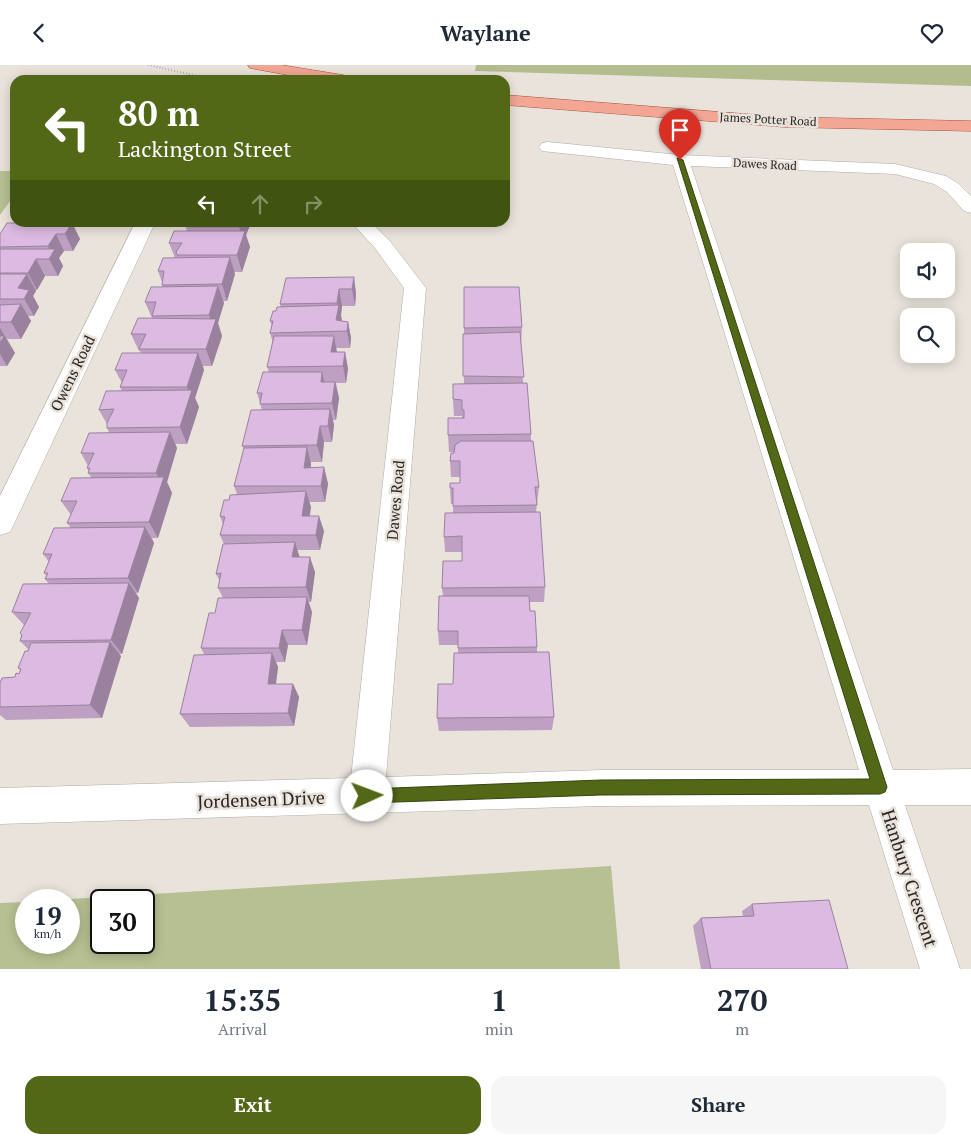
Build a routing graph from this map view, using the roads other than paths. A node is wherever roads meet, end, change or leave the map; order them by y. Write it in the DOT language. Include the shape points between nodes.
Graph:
graph roads {
  1 [pos="255,65"];
  2 [pos="314,75"];
  3 [pos="510,100"];
  4 [pos="971,126"];
  5 [pos="548,147"];
  6 [pos="680,160"];
  7 [pos="971,207"];
  8 [pos="143,227"];
  9 [pos="365,227"];
  10 [pos="0,524"];
  11 [pos="880,787"];
  12 [pos="971,787"];
  13 [pos="367,796"];
  14 [pos="0,806"];
  15 [pos="940,969"];
  1 -- 2 [label="main road"];
  3 -- 4 [label="main road, James Potter Road" via="784,121"];
  5 -- 6 [label="street, Dawes Road"];
  6 -- 7 [label="street, Dawes Road" via="895,169 940,180 953,188"];
  6 -- 11 [label="street, Hanbury Crescent"];
  8 -- 10 [label="street, Owens Road"];
  9 -- 13 [label="street, Dawes Road" via="415,288"];
  11 -- 12 [label="street, Jordensen Drive"];
  11 -- 13 [label="street, Jordensen Drive" via="601,788"];
  11 -- 15 [label="street, Hanbury Crescent"];
  13 -- 14 [label="street, Jordensen Drive"];
}
